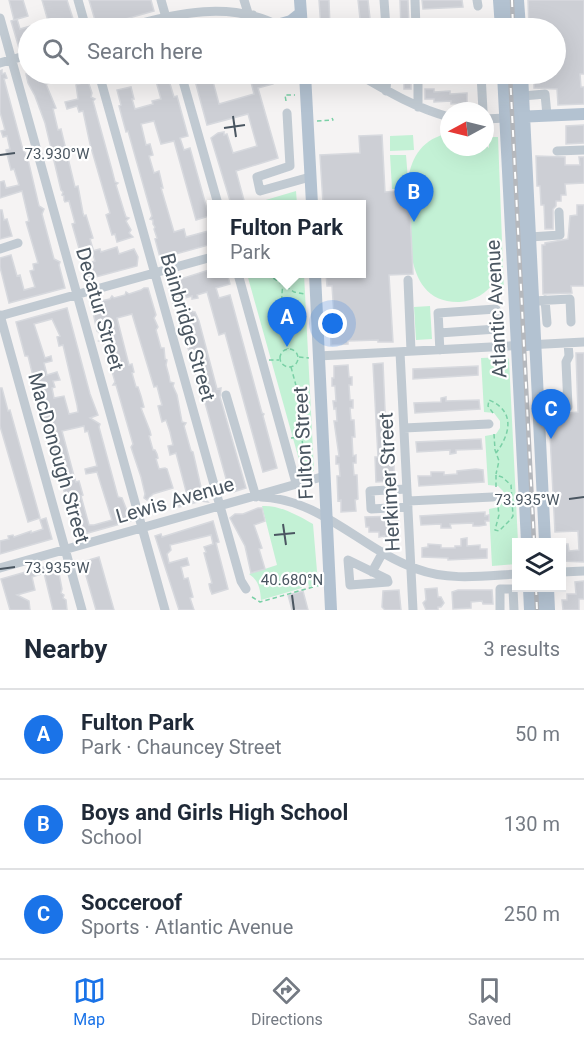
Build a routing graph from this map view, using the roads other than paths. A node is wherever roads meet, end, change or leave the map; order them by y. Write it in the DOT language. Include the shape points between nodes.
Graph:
graph roads {
  1 [pos="78,0"];
  2 [pos="161,0"];
  3 [pos="244,0"];
  4 [pos="384,0"];
  5 [pos="415,0"];
  6 [pos="499,0"];
  7 [pos="509,0"];
  8 [pos="518,0"];
  9 [pos="250,14"];
  10 [pos="166,16"];
  11 [pos="0,18"];
  12 [pos="83,18"];
  13 [pos="159,18"];
  14 [pos="250,18"];
  15 [pos="260,18"];
  16 [pos="385,18"];
  17 [pos="416,18"];
  18 [pos="500,18"];
  19 [pos="510,18"];
  20 [pos="519,18"];
  21 [pos="18,58"];
  22 [pos="12,60"];
  23 [pos="0,63"];
  24 [pos="18,82"];
  25 [pos="19,84"];
  26 [pos="102,84"];
  27 [pos="185,84"];
  28 [pos="306,84"];
  29 [pos="374,84"];
  30 [pos="386,84"];
  31 [pos="418,84"];
  32 [pos="482,84"];
  33 [pos="506,84"];
  34 [pos="514,84"];
  35 [pos="519,84"];
  36 [pos="523,84"];
  37 [pos="386,91"];
  38 [pos="523,92"];
  39 [pos="483,102"];
  40 [pos="418,107"];
  41 [pos="287,113"];
  42 [pos="440,114"];
  43 [pos="584,114"];
  44 [pos="547,116"];
  45 [pos="515,117"];
  46 [pos="494,118"];
  47 [pos="584,150"];
  48 [pos="557,151"];
  49 [pos="310,161"];
  50 [pos="290,166"];
  51 [pos="310,177"];
  52 [pos="508,177"];
  53 [pos="217,200"];
  54 [pos="312,200"];
  55 [pos="519,201"];
  56 [pos="559,212"];
  57 [pos="530,237"];
  58 [pos="18,243"];
  59 [pos="0,249"];
  60 [pos="207,258"];
  61 [pos="154,273"];
  62 [pos="238,278"];
  63 [pos="315,278"];
  64 [pos="408,280"];
  65 [pos="524,286"];
  66 [pos="77,294"];
  67 [pos="538,304"];
  68 [pos="0,316"];
  69 [pos="571,322"];
  70 [pos="547,323"];
  71 [pos="439,333"];
  72 [pos="584,342"];
  73 [pos="568,343"];
  74 [pos="526,345"];
  75 [pos="440,350"];
  76 [pos="411,351"];
  77 [pos="400,352"];
  78 [pos="314,357"];
  79 [pos="226,395"];
  80 [pos="539,409"];
  81 [pos="489,424"];
  82 [pos="404,428"];
  83 [pos="325,476"];
  84 [pos="296,483"];
  85 [pos="407,489"];
  86 [pos="256,497"];
  87 [pos="493,497"];
  88 [pos="408,504"];
  89 [pos="220,507"];
  90 [pos="327,518"];
  91 [pos="143,528"];
  92 [pos="527,538"];
  93 [pos="545,538"];
  94 [pos="66,550"];
  95 [pos="383,552"];
  96 [pos="411,567"];
  97 [pos="0,568"];
  98 [pos="584,571"];
  99 [pos="372,572"];
  100 [pos="566,572"];
  101 [pos="512,574"];
  102 [pos="246,589"];
  103 [pos="532,592"];
  104 [pos="533,592"];
  105 [pos="548,592"];
  106 [pos="82,610"];
  107 [pos="165,610"];
  108 [pos="331,610"];
  109 [pos="413,610"];
  110 [pos="500,610"];
  111 [pos="514,610"];
  112 [pos="530,610"];
  113 [pos="538,610"];
  114 [pos="549,610"];
  1 -- 12 [label="street"];
  2 -- 10 [label="street"];
  3 -- 9 [label="street"];
  4 -- 16 [label="street"];
  5 -- 17 [label="street"];
  6 -- 18 [label="main road"];
  7 -- 19 [label="main road"];
  8 -- 20 [label="main road"];
  9 -- 10 [label="street" via="198,10"];
  9 -- 14 [label="street"];
  9 -- 15 [label="street"];
  10 -- 13 [label="street"];
  11 -- 22 [label="street, Decatur Street"];
  21 -- 22 [label="street"];
  22 -- 23 [label="street"];
  22 -- 24 [label="street, Decatur Street"];
  25 -- 66 [label="street, Decatur Street"];
  26 -- 61 [label="street, Bainbridge Street"];
  27 -- 53 [label="street"];
  28 -- 49 [label="main road"];
  29 -- 37 [label="street"];
  30 -- 37 [label="street"];
  31 -- 40 [label="street"];
  32 -- 39 [label="street"];
  33 -- 45 [label="main road, Atlantic Avenue"];
  34 -- 45 [label="main road"];
  35 -- 38 [label="main road"];
  36 -- 38 [label="main road, Atlantic Avenue"];
  37 -- 40 [label="street"];
  38 -- 44 [label="street" via="545,94"];
  38 -- 45 [label="main road, Atlantic Avenue"];
  40 -- 42 [label="street"];
  41 -- 50 [label="street"];
  43 -- 44 [label="main road"];
  44 -- 45 [label="main road"];
  45 -- 46 [label="street"];
  45 -- 52 [label="main road, Atlantic Avenue"];
  45 -- 55 [label="main road"];
  45 -- 57 [label="main road, Atlantic Avenue"];
  47 -- 48 [label="street"];
  49 -- 50 [label="street"];
  49 -- 51 [label="main road"];
  50 -- 51 [label="street" via="257,177 260,191"];
  51 -- 54 [label="main road"];
  52 -- 55 [label="main road"];
  52 -- 74 [label="main road, Atlantic Avenue"];
  55 -- 65 [label="main road"];
  56 -- 57 [label="street" via="560,235"];
  57 -- 67 [label="main road, Atlantic Avenue"];
  58 -- 59 [label="street"];
  60 -- 61 [label="street"];
  61 -- 66 [label="street"];
  61 -- 89 [label="street, Bainbridge Street"];
  62 -- 84 [label="street"];
  63 -- 78 [label="main road, Fulton Street"];
  64 -- 76 [label="street"];
  65 -- 67 [label="main road"];
  65 -- 74 [label="main road"];
  66 -- 68 [label="street"];
  66 -- 91 [label="street, Decatur Street"];
  67 -- 69 [label="street" via="570,299"];
  67 -- 70 [label="street"];
  67 -- 74 [label="main road, Atlantic Avenue"];
  68 -- 94 [label="street, MacDonough Street"];
  71 -- 71 [label="street" via="497,329 496,309 438,313"];
  71 -- 75 [label="street"];
  72 -- 73 [label="street"];
  73 -- 74 [label="street"];
  73 -- 80 [label="street" via="568,407"];
  74 -- 75 [label="street"];
  74 -- 80 [label="main road, Atlantic Avenue"];
  74 -- 92 [label="main road, Atlantic Avenue"];
  75 -- 76 [label="street"];
  76 -- 77 [label="street"];
  77 -- 78 [label="street"];
  77 -- 82 [label="street, Herkimer Street"];
  78 -- 83 [label="main road, Fulton Street"];
  79 -- 86 [label="street"];
  80 -- 93 [label="main road, Atlantic Avenue"];
  81 -- 82 [label="street"];
  82 -- 85 [label="street, Herkimer Street"];
  83 -- 84 [label="street, Lewis Avenue"];
  83 -- 90 [label="main road, Fulton Street"];
  84 -- 86 [label="street, Lewis Avenue"];
  85 -- 88 [label="street, Herkimer Street"];
  85 -- 88 [label="street" via="370,491 371,508"];
  86 -- 89 [label="street, Lewis Avenue"];
  86 -- 90 [label="street, Lewis Avenue" via="294,502"];
  87 -- 88 [label="street"];
  88 -- 96 [label="street, Herkimer Street"];
  89 -- 91 [label="street, Lewis Avenue"];
  89 -- 102 [label="street, Bainbridge Street"];
  90 -- 95 [label="street, Lewis Avenue"];
  90 -- 108 [label="main road, Fulton Street"];
  91 -- 94 [label="street, Lewis Avenue"];
  91 -- 107 [label="street, Decatur Street"];
  94 -- 97 [label="street, Lewis Avenue"];
  94 -- 106 [label="street, MacDonough Street"];
  95 -- 96 [label="street, Lewis Avenue"];
  95 -- 99 [label="street"];
  96 -- 101 [label="street, Lewis Avenue" via="452,577"];
  96 -- 109 [label="street, Herkimer Street"];
  98 -- 100 [label="street"];
  103 -- 112 [label="main road"];
  104 -- 113 [label="main road"];
  105 -- 114 [label="main road"];
  110 -- 111 [label="street" via="500,589 513,589"];
}
